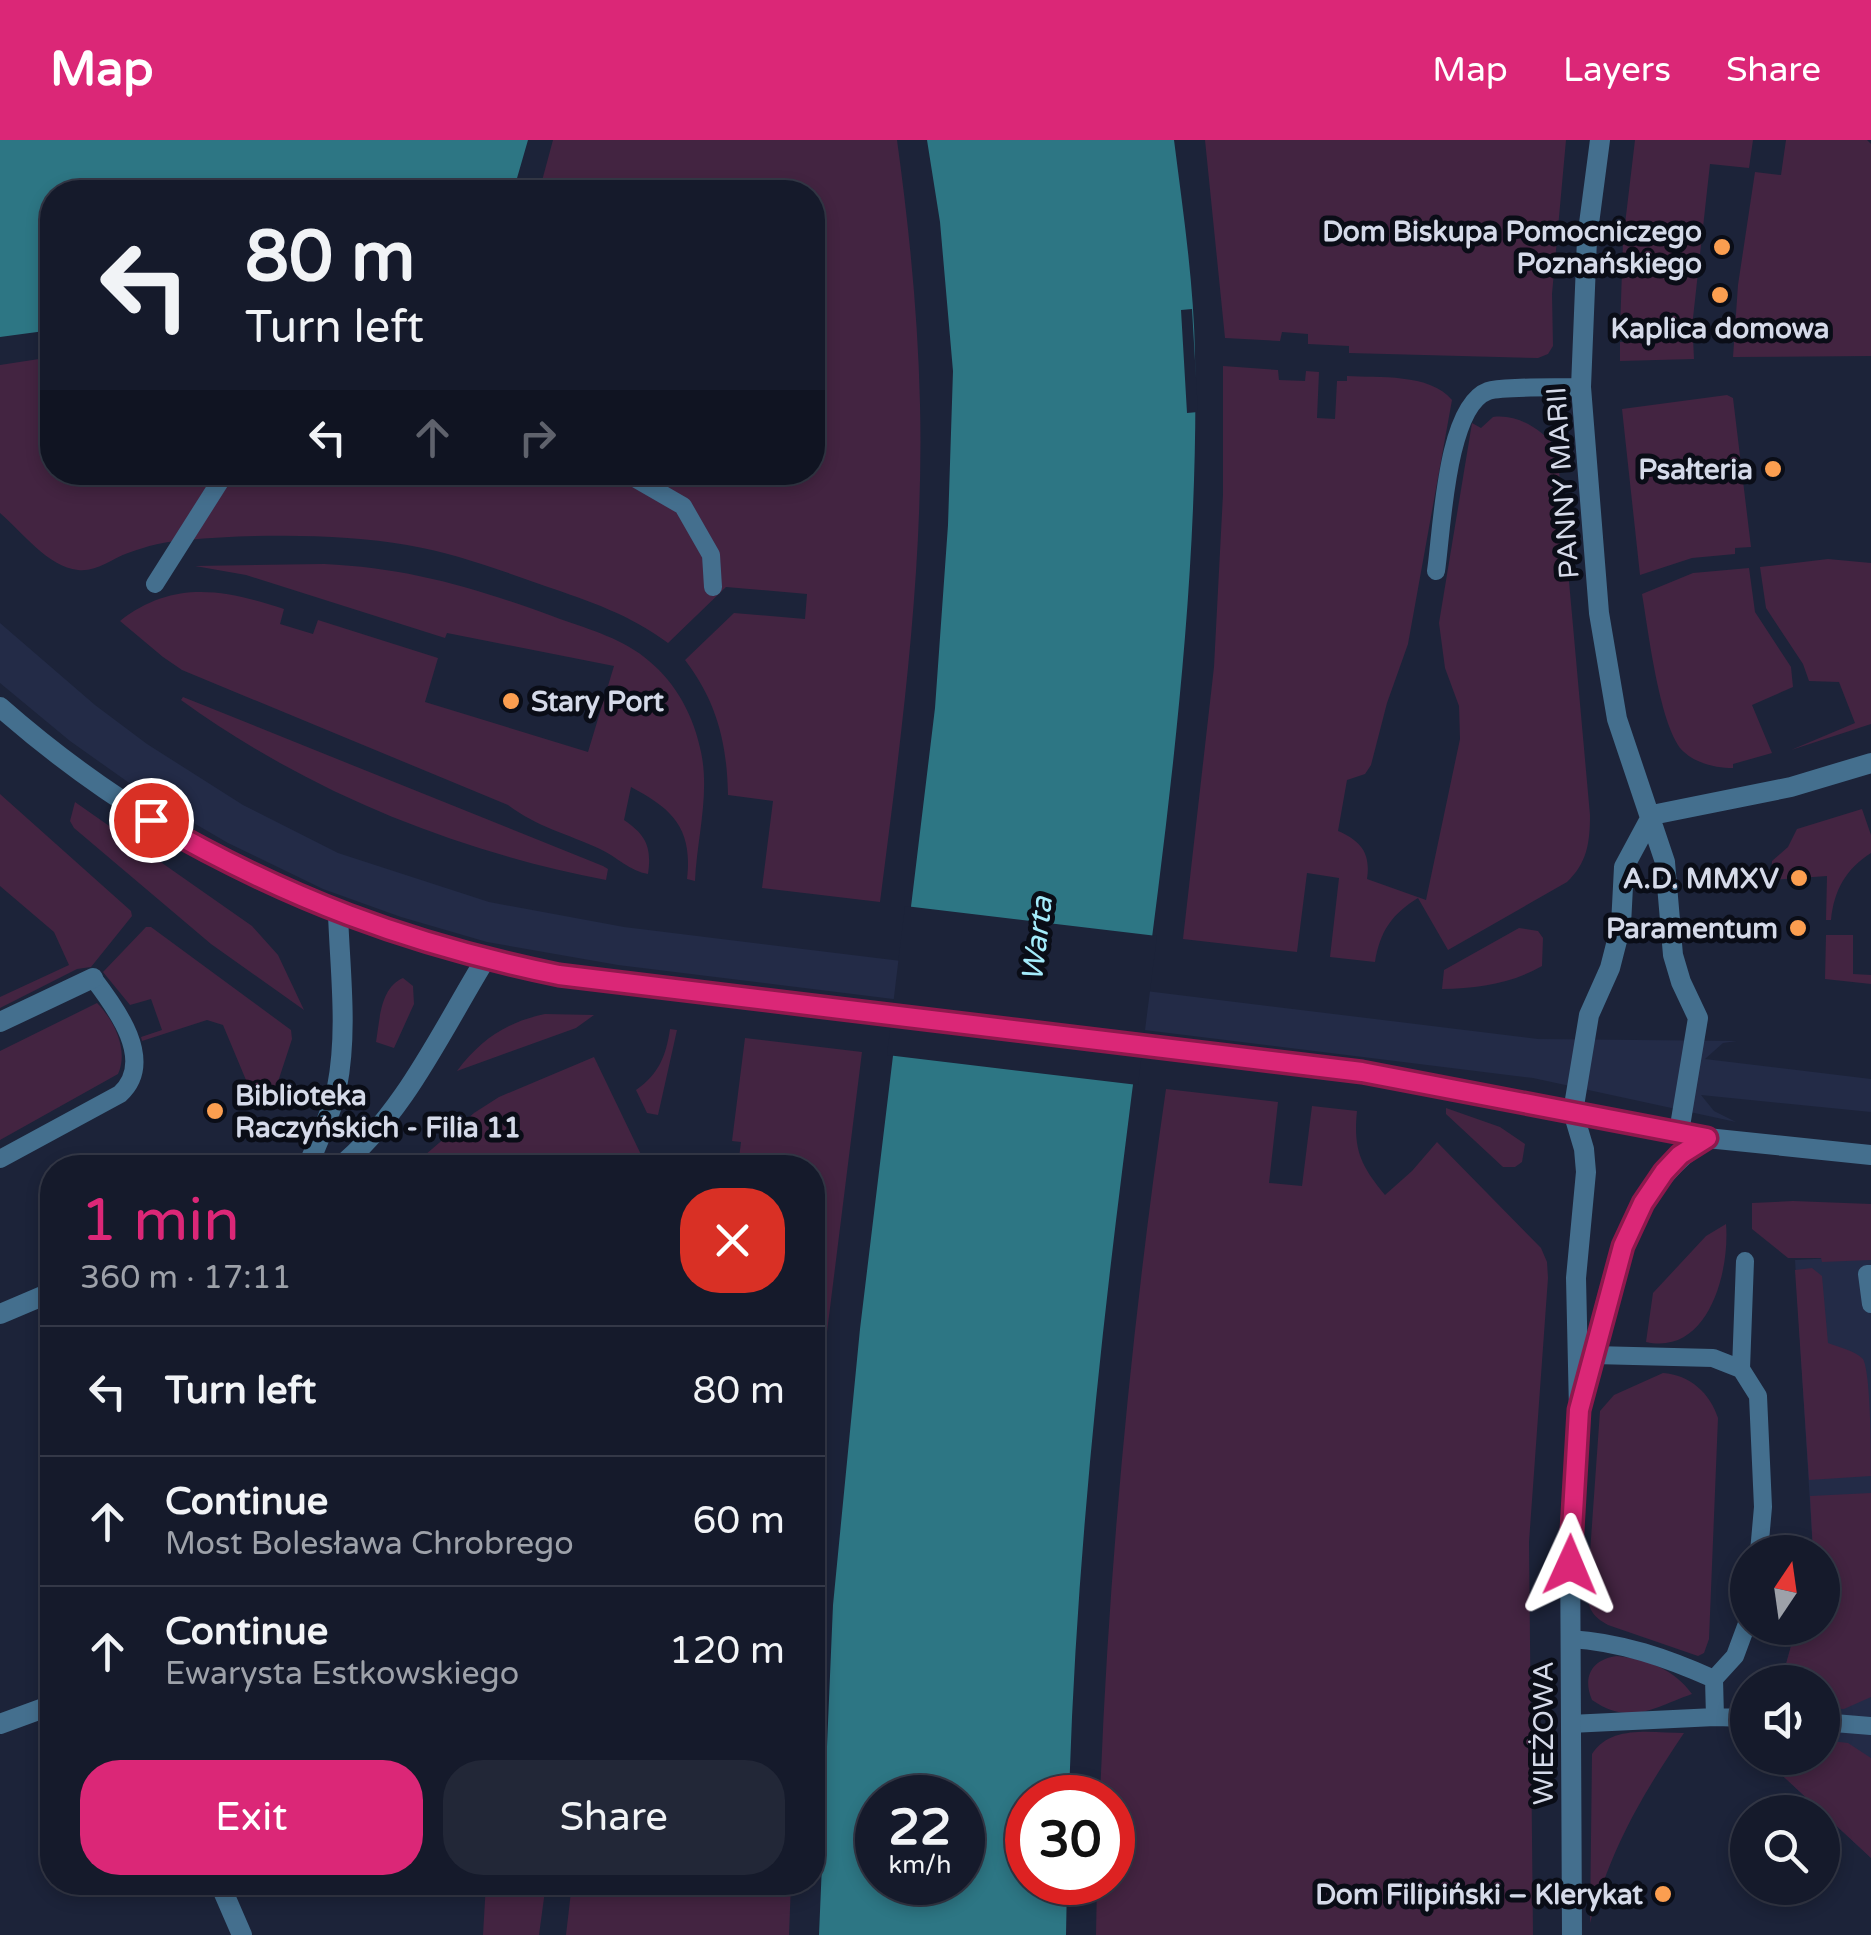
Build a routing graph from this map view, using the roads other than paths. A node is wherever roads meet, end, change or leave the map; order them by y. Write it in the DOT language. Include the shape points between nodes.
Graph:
graph roads {
  1 [pos="1600,140"];
  2 [pos="1581,388"];
  3 [pos="218,485"];
  4 [pos="647,485"];
  5 [pos="1436,571"];
  6 [pos="156,584"];
  7 [pos="713,587"];
  8 [pos="0,706"];
  9 [pos="1869,769"];
  10 [pos="1652,815"];
  11 [pos="338,914"];
  12 [pos="485,960"];
  13 [pos="93,978"];
  14 [pos="0,1022"];
  15 [pos="1573,1112"];
  16 [pos="1678,1132"];
  17 [pos="1707,1138"];
  18 [pos="1871,1154"];
  19 [pos="312,1155"];
  20 [pos="354,1155"];
  21 [pos="0,1159"];
  22 [pos="1745,1261"];
  23 [pos="1871,1274"];
  24 [pos="40,1297"];
  25 [pos="1871,1304"];
  26 [pos="0,1314"];
  27 [pos="1594,1354"];
  28 [pos="1741,1369"];
  29 [pos="1579,1410"];
  30 [pos="1761,1535"];
  31 [pos="1570,1639"];
  32 [pos="1739,1645"];
  33 [pos="1714,1679"];
  34 [pos="40,1710"];
  35 [pos="1715,1716"];
  36 [pos="1730,1717"];
  37 [pos="1840,1723"];
  38 [pos="0,1724"];
  39 [pos="1570,1724"];
  40 [pos="1871,1726"];
  41 [pos="225,1895"];
  42 [pos="242,1935"];
  43 [pos="1572,1935"];
  1 -- 2 [label="street, PANNY MARII" via="1587,240"];
  2 -- 5 [label="lane" via="1488,391 1470,404 1457,429"];
  2 -- 10 [label="street, PANNY MARII" via="1598,612 1618,719"];
  3 -- 6 [label="lane"];
  4 -- 7 [label="lane" via="684,506 711,554"];
  8 -- 11 [label="street" via="49,750 151,820 229,865"];
  9 -- 10 [label="street"];
  10 -- 15 [label="street" via="1624,867 1621,925 1590,1016"];
  10 -- 16 [label="street, PANNY MARII" via="1666,862 1673,956 1698,1018"];
  11 -- 12 [label="street"];
  11 -- 19 [label="street" via="343,1044 327,1122"];
  12 -- 15 [label="street" via="559,975 1362,1072"];
  12 -- 20 [label="street" via="393,1108"];
  13 -- 14 [label="street"];
  13 -- 21 [label="lane" via="120,1013 134,1078 120,1094"];
  15 -- 16 [label="street"];
  15 -- 29 [label="street, WIEŻOWA" via="1586,1172 1576,1278"];
  16 -- 17 [label="street"];
  17 -- 18 [label="street"];
  17 -- 27 [label="street, WIEŻOWA" via="1680,1155 1643,1203 1623,1246"];
  22 -- 28 [label="lane"];
  23 -- 25 [label="lane"];
  24 -- 26 [label="street"];
  27 -- 28 [label="lane" via="1713,1358"];
  27 -- 29 [label="street, WIEŻOWA"];
  28 -- 30 [label="lane" via="1758,1396"];
  29 -- 31 [label="street, WIEŻOWA"];
  31 -- 33 [label="lane" via="1646,1652"];
  31 -- 39 [label="street, WIEŻOWA"];
  32 -- 33 [label="lane"];
  33 -- 35 [label="lane"];
  34 -- 38 [label="street"];
  35 -- 36 [label="lane"];
  35 -- 39 [label="lane"];
  37 -- 40 [label="lane"];
  39 -- 43 [label="street, WIEŻOWA"];
  41 -- 42 [label="street"];
}
